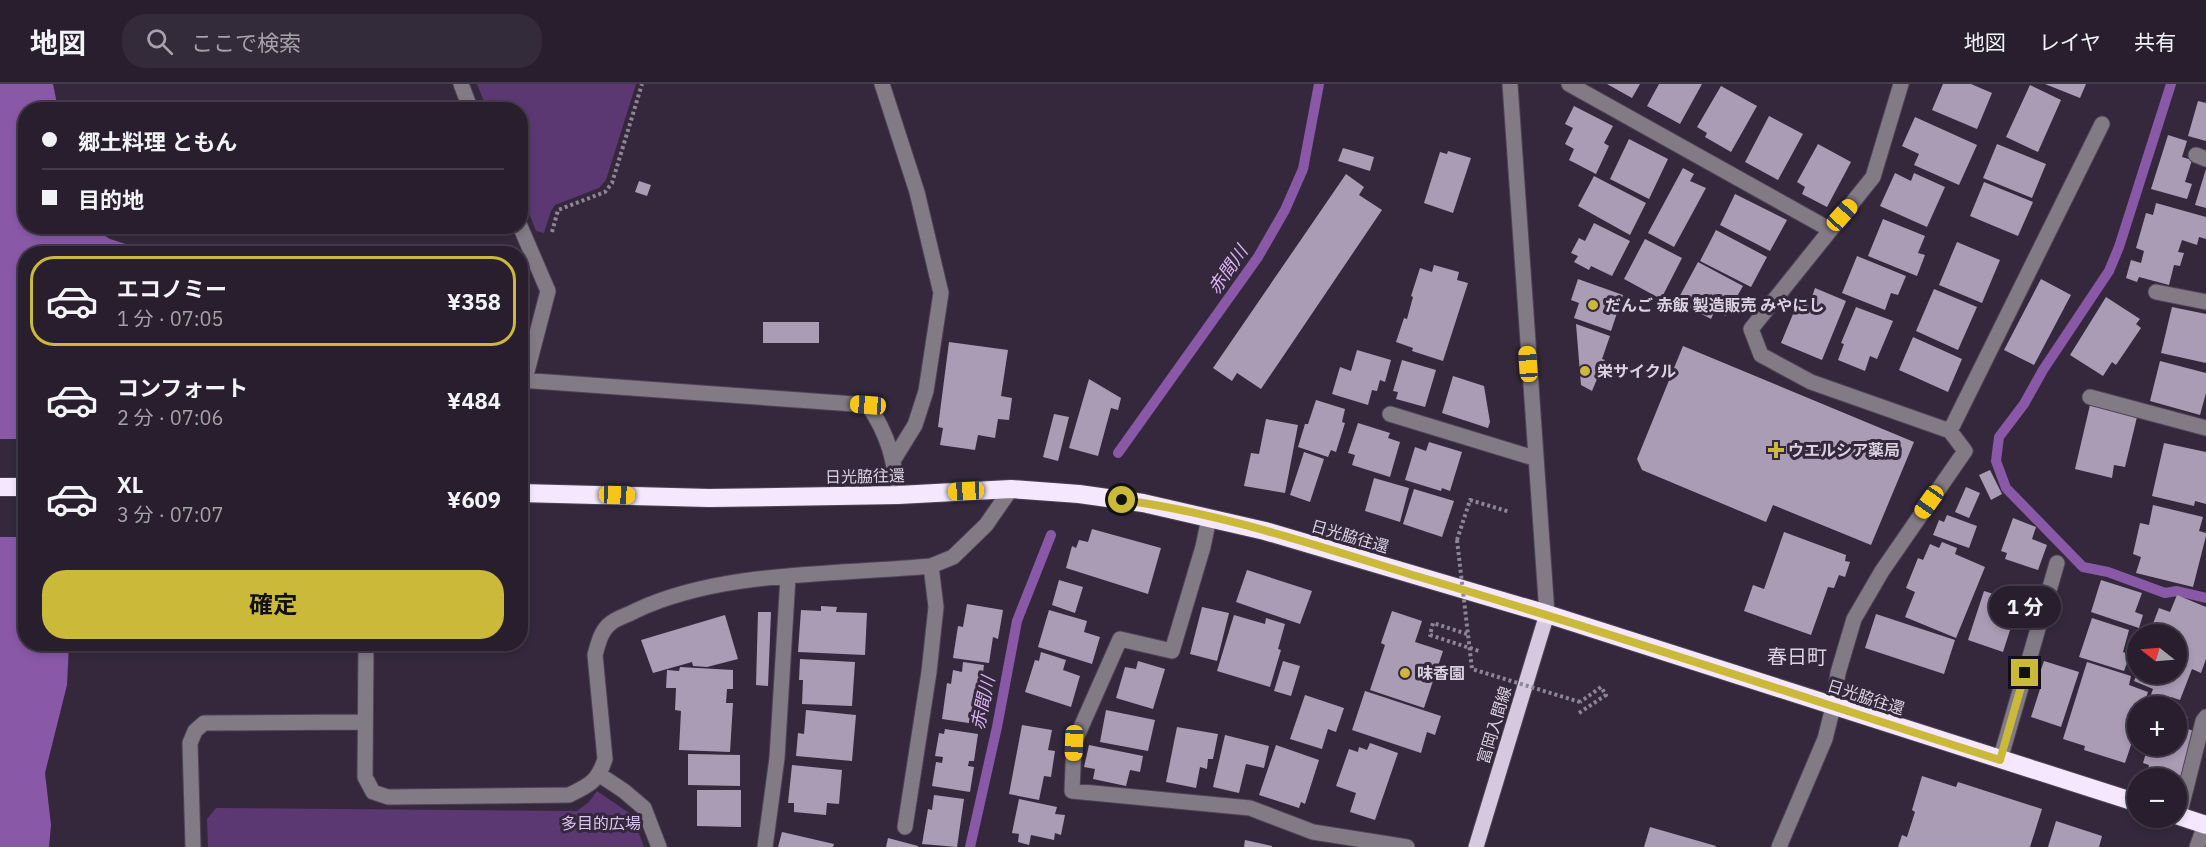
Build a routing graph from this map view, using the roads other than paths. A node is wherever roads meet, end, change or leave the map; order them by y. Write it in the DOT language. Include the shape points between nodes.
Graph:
graph roads {
  1 [pos="461,84"];
  2 [pos="882,84"];
  3 [pos="1510,84"];
  4 [pos="1569,84"];
  5 [pos="1901,84"];
  6 [pos="468,102"];
  7 [pos="2102,124"];
  8 [pos="1829,229"];
  9 [pos="523,234"];
  10 [pos="2156,292"];
  11 [pos="2206,302"];
  12 [pos="528,362"];
  13 [pos="528,380"];
  14 [pos="2090,397"];
  15 [pos="1390,414"];
  16 [pos="2206,428"];
  17 [pos="1950,431"];
  18 [pos="1534,458"];
  19 [pos="894,459"];
  20 [pos="0,487"];
  21 [pos="18,487"];
  22 [pos="1011,489"];
  23 [pos="528,493"];
  24 [pos="898,495"];
  25 [pos="1209,518"];
  26 [pos="2057,563"];
  27 [pos="931,566"];
  28 [pos="788,577"];
  29 [pos="1547,614"];
  30 [pos="366,651"];
  31 [pos="1833,707"];
  32 [pos="2206,717"];
  33 [pos="365,722"];
  34 [pos="2000,760"];
  35 [pos="600,775"];
  36 [pos="2187,781"];
  37 [pos="2127,800"];
  38 [pos="2187,818"];
  39 [pos="2206,825"];
  40 [pos="905,827"];
  41 [pos="193,847"];
  42 [pos="659,847"];
  43 [pos="765,847"];
  44 [pos="1407,847"];
  45 [pos="1476,847"];
  46 [pos="1779,847"];
  47 [pos="2197,847"];
  1 -- 6 [label="street"];
  2 -- 19 [label="street" via="917,192 941,293 926,391 915,425"];
  3 -- 18 [label="street"];
  4 -- 8 [label="street"];
  5 -- 8 [label="street" via="1873,177"];
  7 -- 17 [label="street"];
  8 -- 17 [label="street" via="1751,329 1761,356 1810,382"];
  9 -- 12 [label="street" via="548,291"];
  10 -- 11 [label="street"];
  13 -- 19 [label="street" via="868,405 880,422"];
  14 -- 16 [label="street"];
  15 -- 18 [label="street"];
  17 -- 31 [label="street" via="1965,451 1882,571 1854,619 1838,673"];
  18 -- 29 [label="street"];
  19 -- 24 [label="street"];
  20 -- 21 [label="highway"];
  22 -- 24 [label="highway, 日光脇往還"];
  22 -- 25 [label="highway, 日光脇往還" via="1143,503"];
  22 -- 27 [label="street" via="986,525 953,557"];
  23 -- 24 [label="highway, 日光脇往還" via="709,498"];
  25 -- 29 [label="highway, 日光脇往還"];
  25 -- 44 [label="street" via="1172,651 1120,639 1074,743 1072,791 1250,808 1313,832"];
  26 -- 34 [label="street"];
  27 -- 28 [label="street"];
  27 -- 40 [label="street" via="936,607 930,672"];
  28 -- 35 [label="street" via="713,585 657,601 610,623 599,639 595,655 605,759"];
  28 -- 43 [label="street" via="777,758"];
  29 -- 31 [label="highway, 日光脇往還"];
  29 -- 45 [label="main road, 富岡入間線"];
  30 -- 33 [label="street"];
  31 -- 34 [label="highway, 日光脇往還"];
  31 -- 46 [label="street" via="1825,739"];
  32 -- 36 [label="street"];
  33 -- 35 [label="street" via="365,777 374,792 388,797 569,795"];
  33 -- 41 [label="street" via="204,723 195,730 190,743"];
  34 -- 37 [label="highway, 日光脇往還"];
  35 -- 42 [label="street" via="644,808"];
  38 -- 39 [label="highway"];
  39 -- 47 [label="street"];
}
